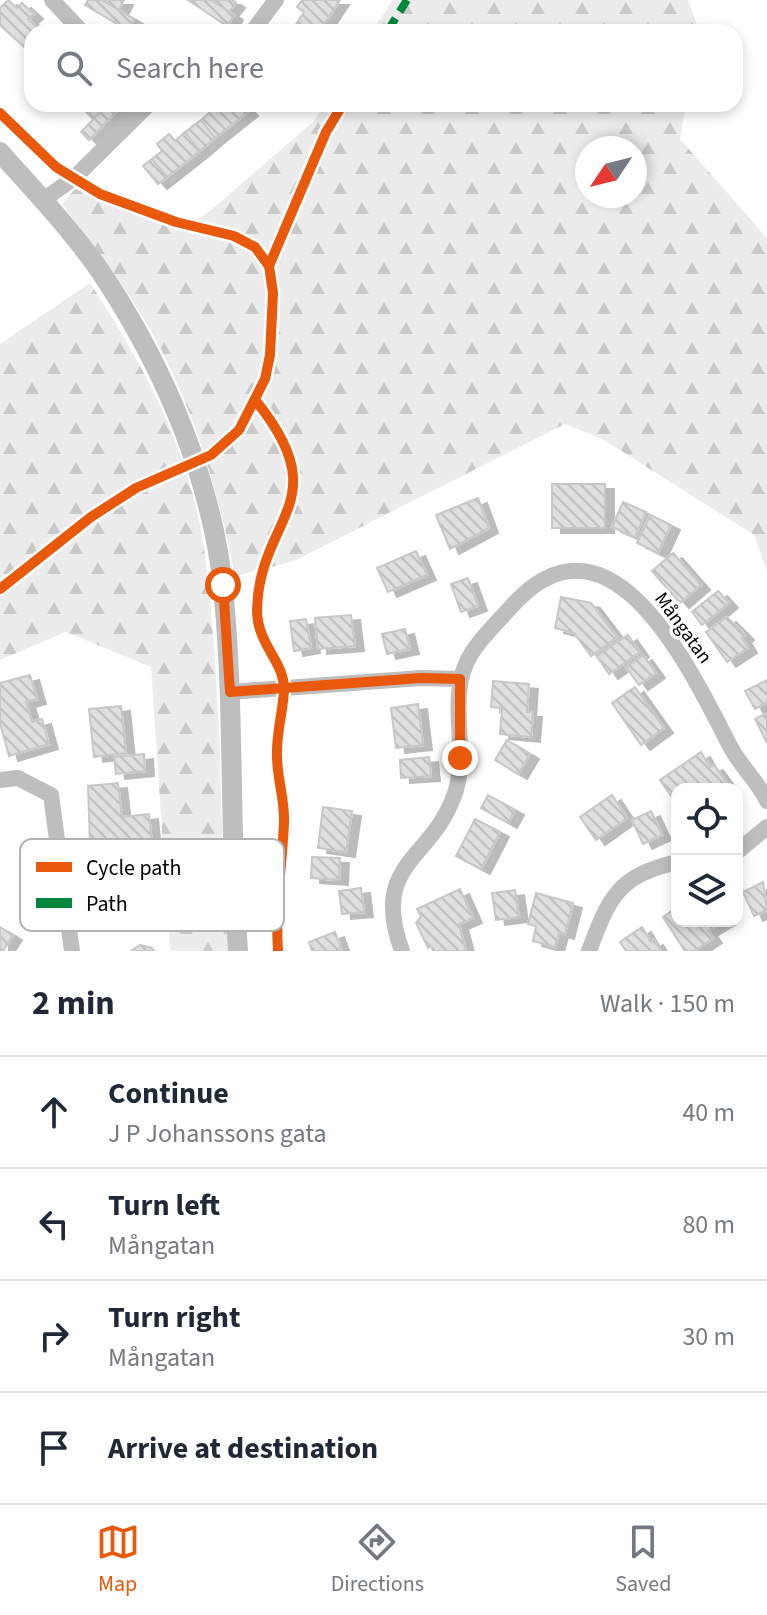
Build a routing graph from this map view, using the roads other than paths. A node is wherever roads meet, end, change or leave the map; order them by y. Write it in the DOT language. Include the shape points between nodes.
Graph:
graph roads {
  1 [pos="53,0"];
  2 [pos="276,0"];
  3 [pos="75,24"];
  4 [pos="258,24"];
  5 [pos="141,112"];
  6 [pos="0,152"];
  7 [pos="43,200"];
  8 [pos="460,679"];
  9 [pos="230,692"];
  10 [pos="0,780"];
  11 [pos="767,801"];
  12 [pos="767,827"];
  13 [pos="57,839"];
  14 [pos="235,839"];
  15 [pos="743,848"];
  16 [pos="671,864"];
  17 [pos="69,931"];
  18 [pos="237,931"];
  19 [pos="72,951"];
  20 [pos="238,951"];
  21 [pos="402,951"];
  22 [pos="589,951"];
  1 -- 3 [label="street"];
  2 -- 4 [label="street"];
  5 -- 7 [label="street" via="74,178"];
  6 -- 7 [label="street"];
  7 -- 9 [label="street" via="108,282 184,435 211,522 223,585"];
  8 -- 9 [label="street"];
  8 -- 11 [label="street, Mångatan" via="484,638 535,584 576,568 597,572 638,599 690,671"];
  8 -- 21 [label="street, Mångatan" via="456,790 401,872 391,897 391,923"];
  9 -- 14 [label="street"];
  10 -- 13 [label="street" via="18,778 51,795"];
  12 -- 15 [label="street"];
  16 -- 22 [label="street" via="630,878 615,892"];
  17 -- 19 [label="street"];
  18 -- 20 [label="street"];
}
